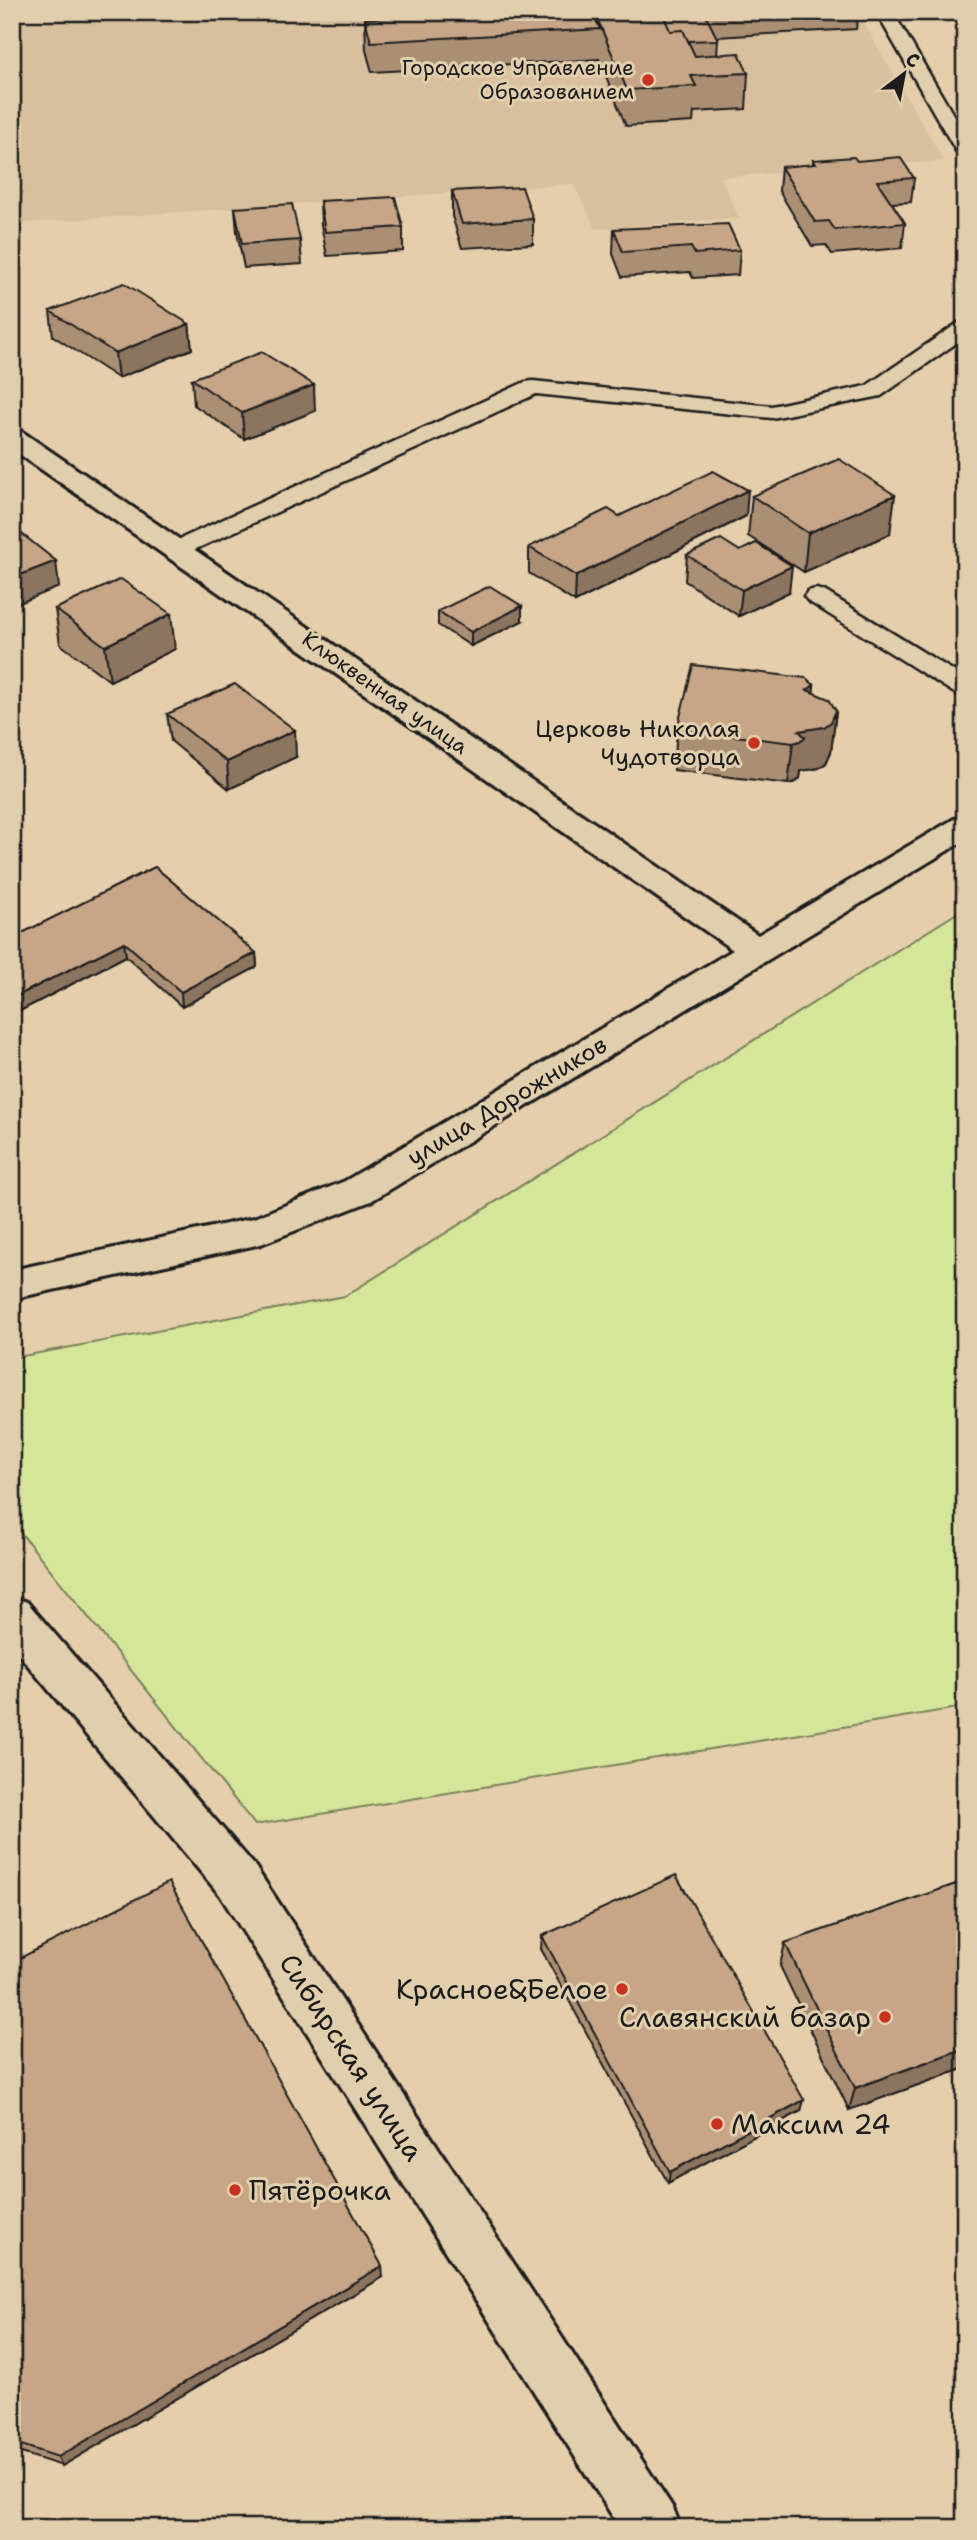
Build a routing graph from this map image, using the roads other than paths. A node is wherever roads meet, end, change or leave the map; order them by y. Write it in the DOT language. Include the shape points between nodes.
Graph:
graph roads {
  1 [pos="884,12"];
  2 [pos="964,150"];
  3 [pos="965,327"];
  4 [pos="12,438"];
  5 [pos="177,549"];
  6 [pos="816,596"];
  7 [pos="965,689"];
  8 [pos="965,826"];
  9 [pos="757,951"];
  10 [pos="12,1285"];
  11 [pos="12,1615"];
  12 [pos="653,2528"];
  1 -- 2 [label="lane"];
  3 -- 5 [label="lane" via="873,391 772,412 533,387"];
  4 -- 5 [label="street, Клюквенная улица"];
  5 -- 9 [label="street, Клюквенная улица"];
  6 -- 7 [label="lane"];
  8 -- 9 [label="street, улица Дорожников"];
  9 -- 10 [label="street, улица Дорожников" via="358,1191 261,1230"];
  11 -- 12 [label="street, Сибирская улица" via="237,1880"];
}
